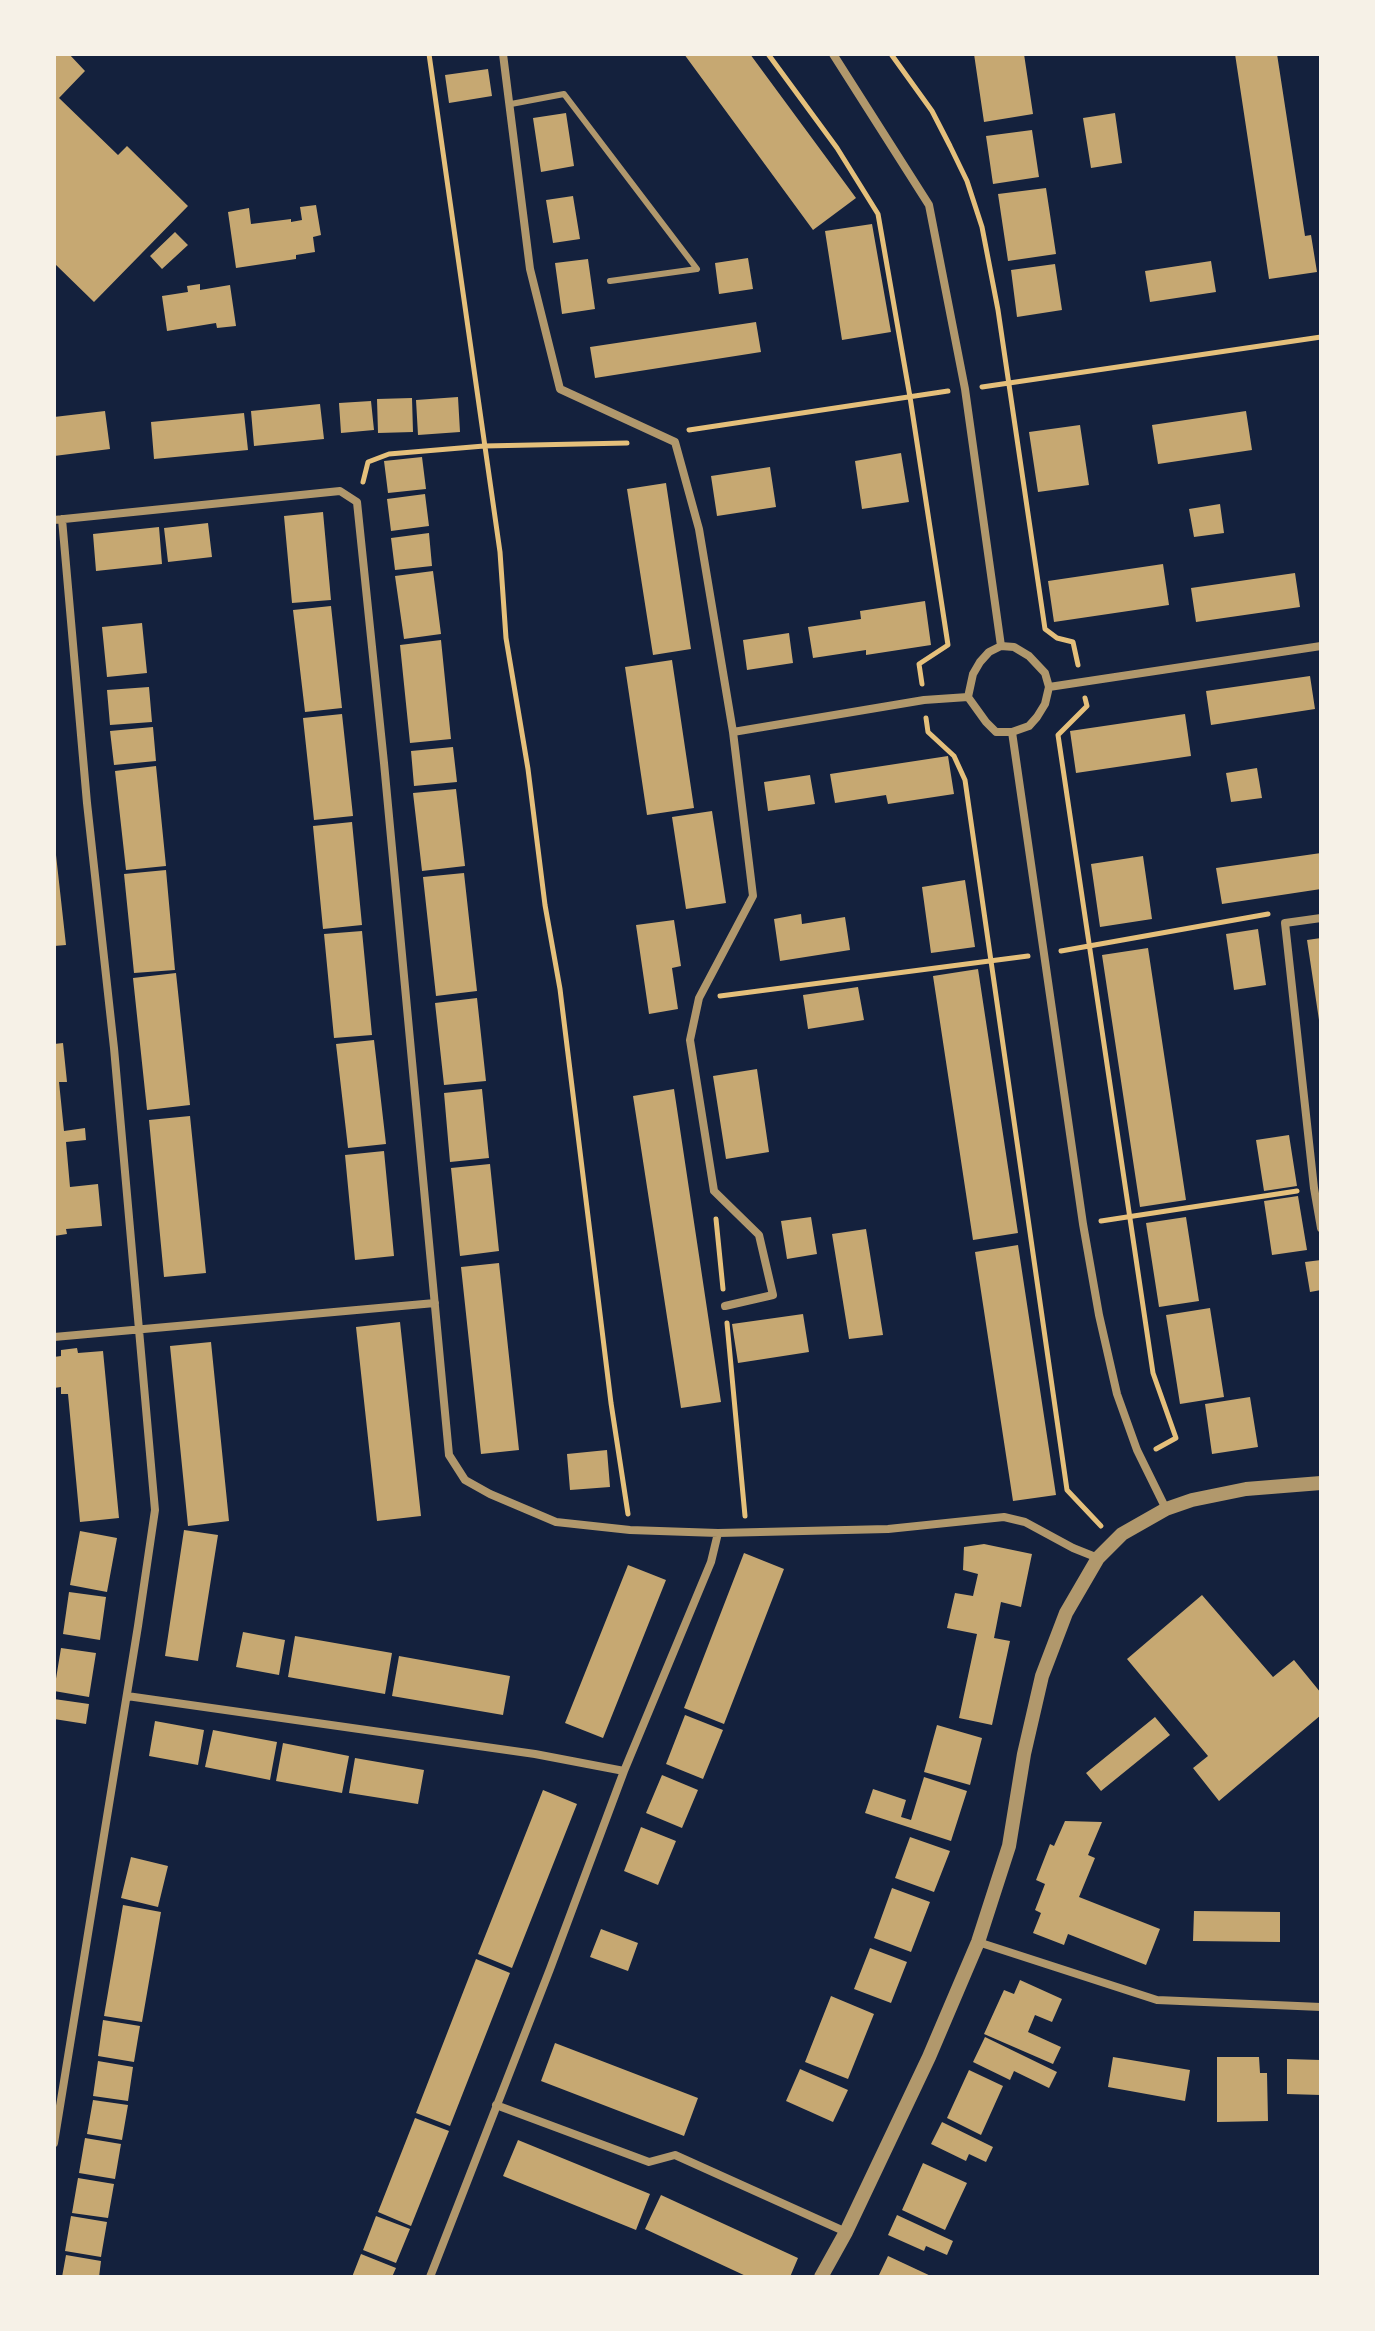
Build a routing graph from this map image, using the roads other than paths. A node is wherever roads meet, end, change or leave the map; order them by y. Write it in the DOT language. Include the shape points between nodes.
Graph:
graph roads {
  1 [pos="503,54"];
  2 [pos="833,54"];
  3 [pos="511,104"];
  4 [pos="610,281"];
  5 [pos="58,520"];
  6 [pos="1001,646"];
  7 [pos="1321,646"];
  8 [pos="1049,687"];
  9 [pos="968,697"];
  10 [pos="733,732"];
  11 [pos="1012,732"];
  12 [pos="1321,918"];
  13 [pos="1321,1228"];
  14 [pos="435,1303"];
  15 [pos="725,1306"];
  16 [pos="139,1329"];
  17 [pos="54,1337"];
  18 [pos="1321,1483"];
  19 [pos="1166,1509"];
  20 [pos="718,1533"];
  21 [pos="1098,1558"];
  22 [pos="127,1696"];
  23 [pos="624,1771"];
  24 [pos="978,1942"];
  25 [pos="1321,2007"];
  26 [pos="496,2105"];
  27 [pos="54,2143"];
  28 [pos="846,2232"];
  29 [pos="430,2277"];
  30 [pos="821,2277"];
  1 -- 3 [label="street"];
  2 -- 6 [label="street" via="929,205 965,389"];
  3 -- 4 [label="lane" via="564,94 697,269"];
  3 -- 10 [label="street" via="530,269 560,389 675,442 699,529"];
  5 -- 14 [label="street" via="340,491 357,502"];
  5 -- 16 [label="street"];
  6 -- 8 [label="street" via="1029,656 1045,673"];
  6 -- 9 [label="street" via="980,662"];
  7 -- 8 [label="street"];
  8 -- 11 [label="street" via="1037,717"];
  9 -- 10 [label="street"];
  9 -- 11 [label="street" via="996,732"];
  10 -- 15 [label="street" via="753,896 699,998 690,1040 714,1191 759,1235 773,1295"];
  11 -- 19 [label="street" via="1099,1315 1117,1394"];
  12 -- 13 [label="street" via="1285,923"];
  14 -- 16 [label="street"];
  14 -- 20 [label="street" via="449,1455 465,1480 556,1522"];
  16 -- 17 [label="street"];
  16 -- 22 [label="street" via="155,1510"];
  18 -- 19 [label="street" via="1246,1489"];
  19 -- 21 [label="street"];
  20 -- 21 [label="street" via="888,1529 1004,1517"];
  20 -- 23 [label="street" via="711,1562"];
  21 -- 24 [label="street" via="1066,1613 1042,1676 1009,1846"];
  22 -- 23 [label="street"];
  22 -- 27 [label="street"];
  23 -- 26 [label="street"];
  24 -- 25 [label="street" via="1157,2000"];
  24 -- 28 [label="street"];
  26 -- 28 [label="street" via="649,2162 675,2155"];
  26 -- 29 [label="street"];
  28 -- 30 [label="street"];
}
